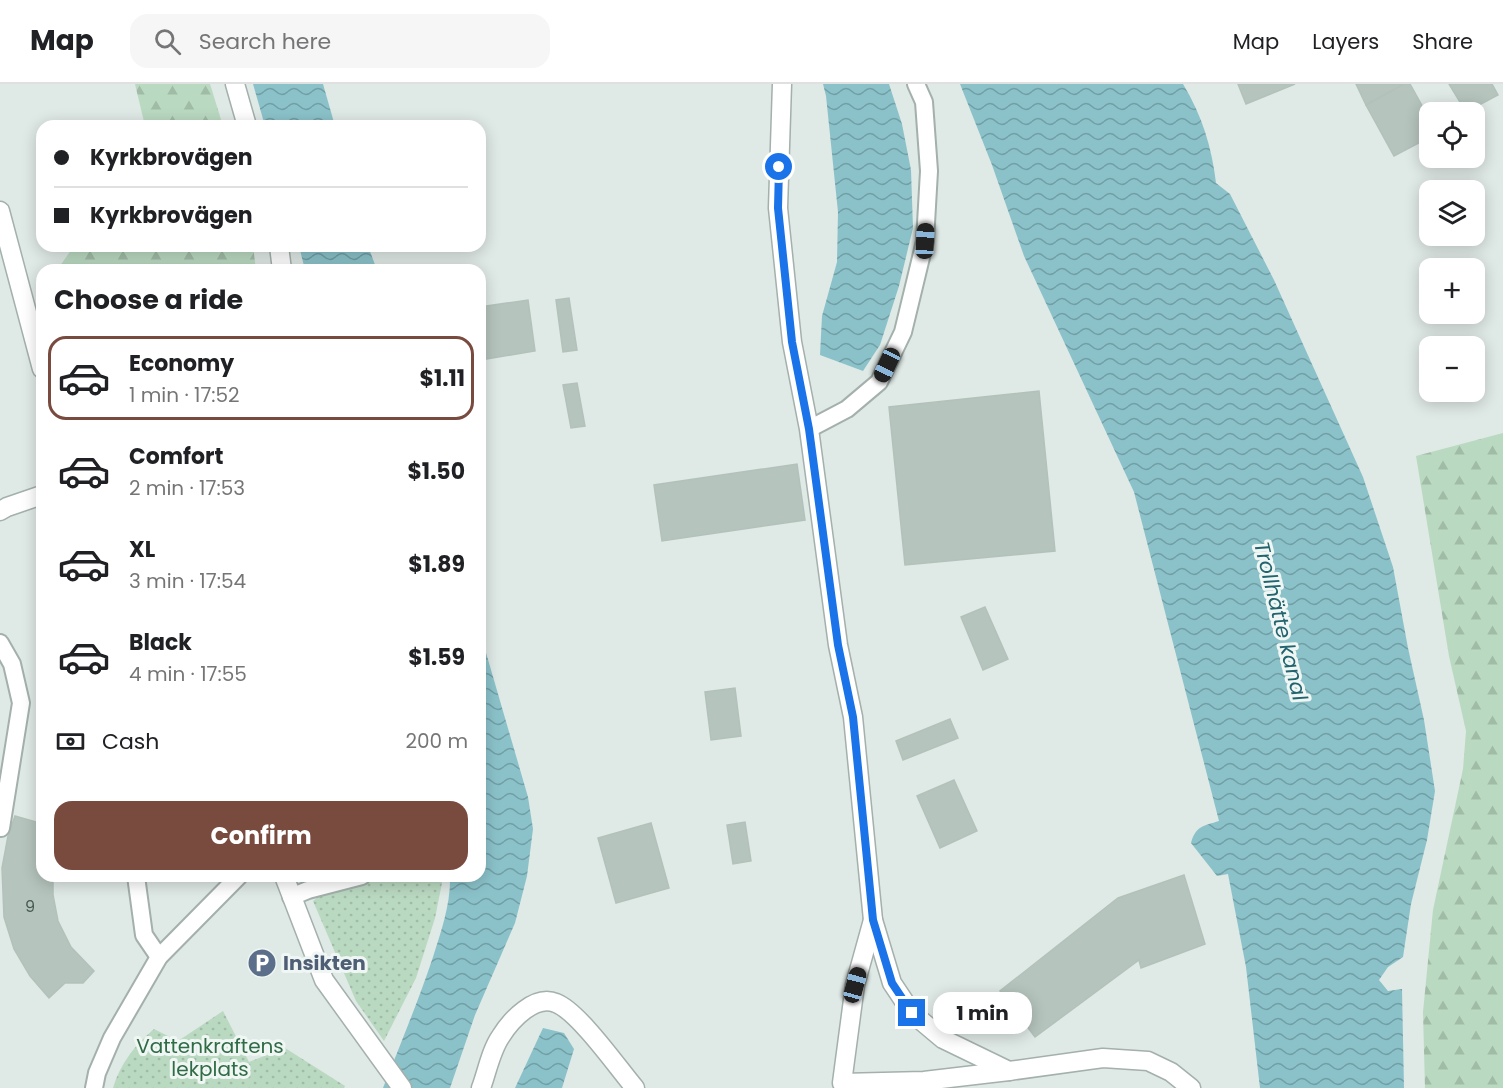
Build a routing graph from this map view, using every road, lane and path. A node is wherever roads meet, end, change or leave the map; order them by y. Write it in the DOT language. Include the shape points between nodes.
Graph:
graph roads {
  1 [pos="235,84"];
  2 [pos="782,84"];
  3 [pos="916,84"];
  4 [pos="244,120"];
  5 [pos="0,211"];
  6 [pos="36,346"];
  7 [pos="809,429"];
  8 [pos="36,497"];
  9 [pos="0,512"];
  10 [pos="0,643"];
  11 [pos="1,828"];
  12 [pos="137,882"];
  13 [pos="233,882"];
  14 [pos="286,882"];
  15 [pos="339,882"];
  16 [pos="291,897"];
  17 [pos="873,920"];
  18 [pos="159,957"];
  19 [pos="1009,1071"];
  20 [pos="838,1085"];
  21 [pos="94,1088"];
  22 [pos="402,1088"];
  23 [pos="481,1088"];
  24 [pos="635,1088"];
  25 [pos="1191,1088"];
  1 -- 4 [label="street"];
  2 -- 7 [label="street" via="778,208 792,342"];
  3 -- 7 [label="lane" via="924,102 927,136 926,230 903,332 879,382 847,409"];
  5 -- 6 [label="street"];
  7 -- 17 [label="street" via="838,645 853,717"];
  8 -- 9 [label="street"];
  10 -- 11 [label="lane" via="12,664 21,703"];
  12 -- 18 [label="lane" via="144,935"];
  13 -- 18 [label="lane"];
  14 -- 16 [label="street"];
  15 -- 16 [label="lane"];
  16 -- 22 [label="street" via="324,980"];
  17 -- 19 [label="street" via="892,983 912,1013 943,1039"];
  17 -- 20 [label="street" via="855,985"];
  18 -- 21 [label="lane" via="112,1038"];
  19 -- 20 [label="street" via="924,1081"];
  19 -- 25 [label="street" via="1103,1058 1148,1061"];
  23 -- 24 [label="street" via="500,1037 520,1012 542,1002 556,1003 578,1019"];
}
